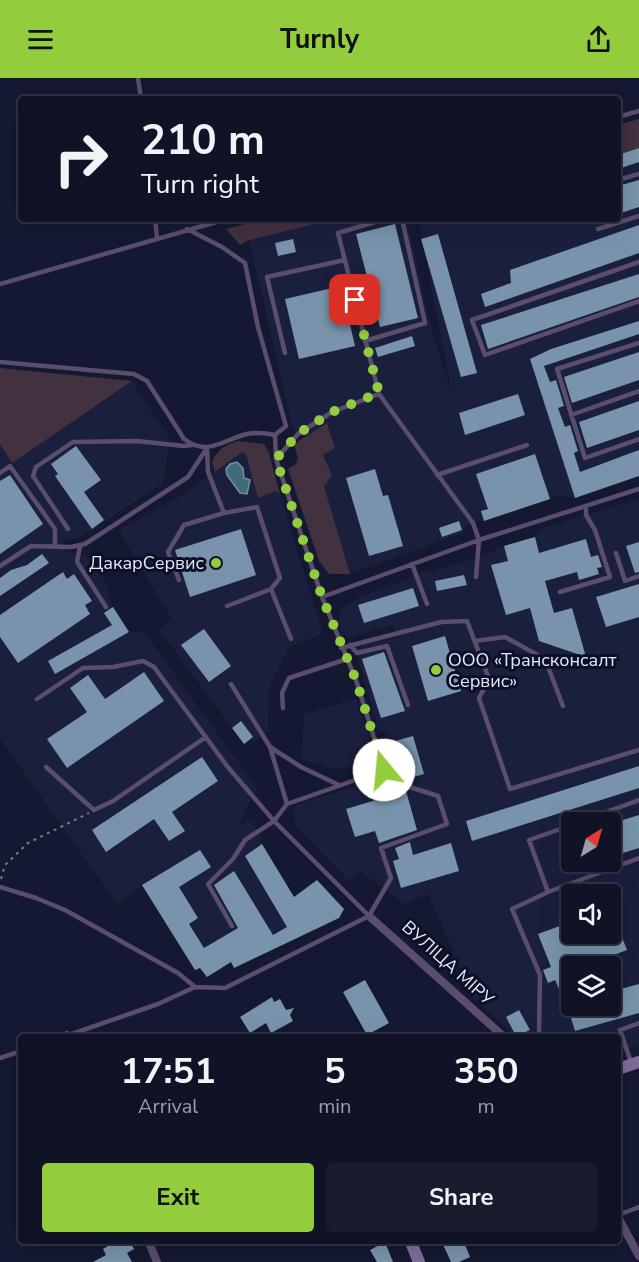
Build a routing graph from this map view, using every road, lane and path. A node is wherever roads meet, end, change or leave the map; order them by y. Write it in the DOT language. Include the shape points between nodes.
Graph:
graph roads {
  1 [pos="138,78"];
  2 [pos="141,96"];
  3 [pos="639,111"];
  4 [pos="621,116"];
  5 [pos="639,174"];
  6 [pos="621,179"];
  7 [pos="639,216"];
  8 [pos="155,222"];
  9 [pos="214,222"];
  10 [pos="375,222"];
  11 [pos="403,222"];
  12 [pos="620,222"];
  13 [pos="621,222"];
  14 [pos="187,229"];
  15 [pos="598,229"];
  16 [pos="157,238"];
  17 [pos="345,260"];
  18 [pos="639,262"];
  19 [pos="0,284"];
  20 [pos="639,301"];
  21 [pos="365,341"];
  22 [pos="639,343"];
  23 [pos="285,353"];
  24 [pos="0,362"];
  25 [pos="639,391"];
  26 [pos="379,393"];
  27 [pos="572,415"];
  28 [pos="275,435"];
  29 [pos="639,439"];
  30 [pos="192,445"];
  31 [pos="526,445"];
  32 [pos="207,448"];
  33 [pos="276,459"];
  34 [pos="0,473"];
  35 [pos="437,475"];
  36 [pos="639,489"];
  37 [pos="586,506"];
  38 [pos="224,513"];
  39 [pos="68,529"];
  40 [pos="479,540"];
  41 [pos="55,545"];
  42 [pos="80,546"];
  43 [pos="616,553"];
  44 [pos="412,564"];
  45 [pos="0,566"];
  46 [pos="639,576"];
  47 [pos="477,577"];
  48 [pos="179,580"];
  49 [pos="271,589"];
  50 [pos="560,592"];
  51 [pos="322,597"];
  52 [pos="427,604"];
  53 [pos="227,606"];
  54 [pos="106,607"];
  55 [pos="291,639"];
  56 [pos="475,641"];
  57 [pos="350,645"];
  58 [pos="341,648"];
  59 [pos="347,659"];
  60 [pos="231,684"];
  61 [pos="37,699"];
  62 [pos="408,705"];
  63 [pos="563,706"];
  64 [pos="283,708"];
  65 [pos="206,737"];
  66 [pos="270,747"];
  67 [pos="639,750"];
  68 [pos="46,767"];
  69 [pos="384,770"];
  70 [pos="339,786"];
  71 [pos="639,800"];
  72 [pos="287,804"];
  73 [pos="94,810"];
  74 [pos="606,812"];
  75 [pos="274,821"];
  76 [pos="561,829"];
  77 [pos="639,858"];
  78 [pos="0,881"];
  79 [pos="0,887"];
  80 [pos="548,892"];
  81 [pos="369,916"];
  82 [pos="232,926"];
  83 [pos="195,987"];
  84 [pos="639,1023"];
  85 [pos="72,1034"];
  86 [pos="501,1034"];
  87 [pos="539,1034"];
  88 [pos="18,1052"];
  89 [pos="0,1058"];
  90 [pos="635,1063"];
  91 [pos="621,1069"];
  92 [pos="639,1207"];
  93 [pos="621,1215"];
  94 [pos="621,1222"];
  95 [pos="150,1244"];
  96 [pos="412,1244"];
  97 [pos="639,1256"];
  98 [pos="157,1262"];
  99 [pos="419,1262"];
  1 -- 2 [label="lane"];
  3 -- 4 [label="lane"];
  5 -- 6 [label="lane"];
  7 -- 13 [label="lane"];
  8 -- 16 [label="lane"];
  9 -- 14 [label="lane"];
  10 -- 17 [label="lane" via="338,233"];
  11 -- 21 [label="lane" via="425,323"];
  12 -- 15 [label="lane"];
  14 -- 16 [label="lane"];
  14 -- 28 [label="lane" via="245,263 258,327 286,426"];
  16 -- 19 [label="lane"];
  17 -- 21 [label="lane"];
  17 -- 23 [label="lane" via="267,277"];
  18 -- 20 [label="lane" via="471,320 485,355"];
  21 -- 26 [label="lane"];
  22 -- 27 [label="lane" via="557,369"];
  24 -- 30 [label="lane" via="134,374 147,381 184,439"];
  25 -- 27 [label="lane"];
  26 -- 33 [label="lane" via="332,412 298,434"];
  26 -- 35 [label="lane"];
  27 -- 29 [label="lane" via="585,458"];
  28 -- 32 [label="lane" via="248,433"];
  28 -- 33 [label="lane"];
  30 -- 32 [label="lane"];
  30 -- 39 [label="lane" via="73,442 36,467 33,476"];
  31 -- 35 [label="lane"];
  32 -- 38 [label="lane" via="208,472"];
  32 -- 42 [label="lane" via="188,477"];
  33 -- 51 [label="lane"];
  34 -- 41 [label="lane" via="10,466 54,529"];
  35 -- 40 [label="lane" via="473,523"];
  36 -- 37 [label="lane"];
  37 -- 40 [label="lane"];
  37 -- 50 [label="lane" via="610,577"];
  38 -- 48 [label="lane" via="184,525 168,552"];
  38 -- 49 [label="lane" via="257,507 280,578"];
  40 -- 44 [label="lane"];
  40 -- 47 [label="lane"];
  41 -- 42 [label="lane"];
  41 -- 45 [label="lane" via="31,546"];
  42 -- 54 [label="lane" via="77,562"];
  43 -- 46 [label="lane" via="625,580"];
  44 -- 51 [label="lane"];
  44 -- 52 [label="lane"];
  49 -- 53 [label="lane"];
  49 -- 55 [label="lane"];
  51 -- 58 [label="lane"];
  56 -- 57 [label="lane" via="467,621 441,622"];
  56 -- 63 [label="lane" via="505,637 545,659"];
  56 -- 67 [label="lane" via="489,679 479,698 510,789"];
  57 -- 58 [label="lane"];
  57 -- 62 [label="lane" via="357,653 387,646"];
  58 -- 59 [label="lane"];
  59 -- 64 [label="lane" via="289,678 282,693"];
  59 -- 69 [label="lane"];
  60 -- 66 [label="lane"];
  61 -- 65 [label="lane" via="83,668 113,668 143,661 154,667"];
  65 -- 73 [label="lane"];
  65 -- 75 [label="lane"];
  66 -- 70 [label="lane"];
  66 -- 72 [label="lane"];
  68 -- 73 [label="lane"];
  69 -- 70 [label="lane"];
  69 -- 81 [label="lane" via="397,783 438,796 447,824 381,848 391,879"];
  70 -- 72 [label="lane"];
  71 -- 74 [label="lane"];
  72 -- 75 [label="lane"];
  73 -- 78 [label="path" via="28,843 5,865"];
  75 -- 81 [label="lane"];
  75 -- 82 [label="lane" via="245,840 233,860 207,884"];
  76 -- 80 [label="lane" via="529,840"];
  77 -- 80 [label="lane"];
  79 -- 83 [label="lane" via="65,910 178,973"];
  80 -- 87 [label="lane" via="512,909 540,975"];
  81 -- 83 [label="lane" via="225,988"];
  81 -- 86 [label="street, ВУЛІЦА МІРУ"];
  83 -- 85 [label="lane"];
  84 -- 90 [label="lane" via="620,1030"];
  88 -- 89 [label="lane"];
  90 -- 91 [label="street"];
  92 -- 93 [label="lane"];
  94 -- 97 [label="street"];
  95 -- 98 [label="street"];
  96 -- 99 [label="street"];
}
